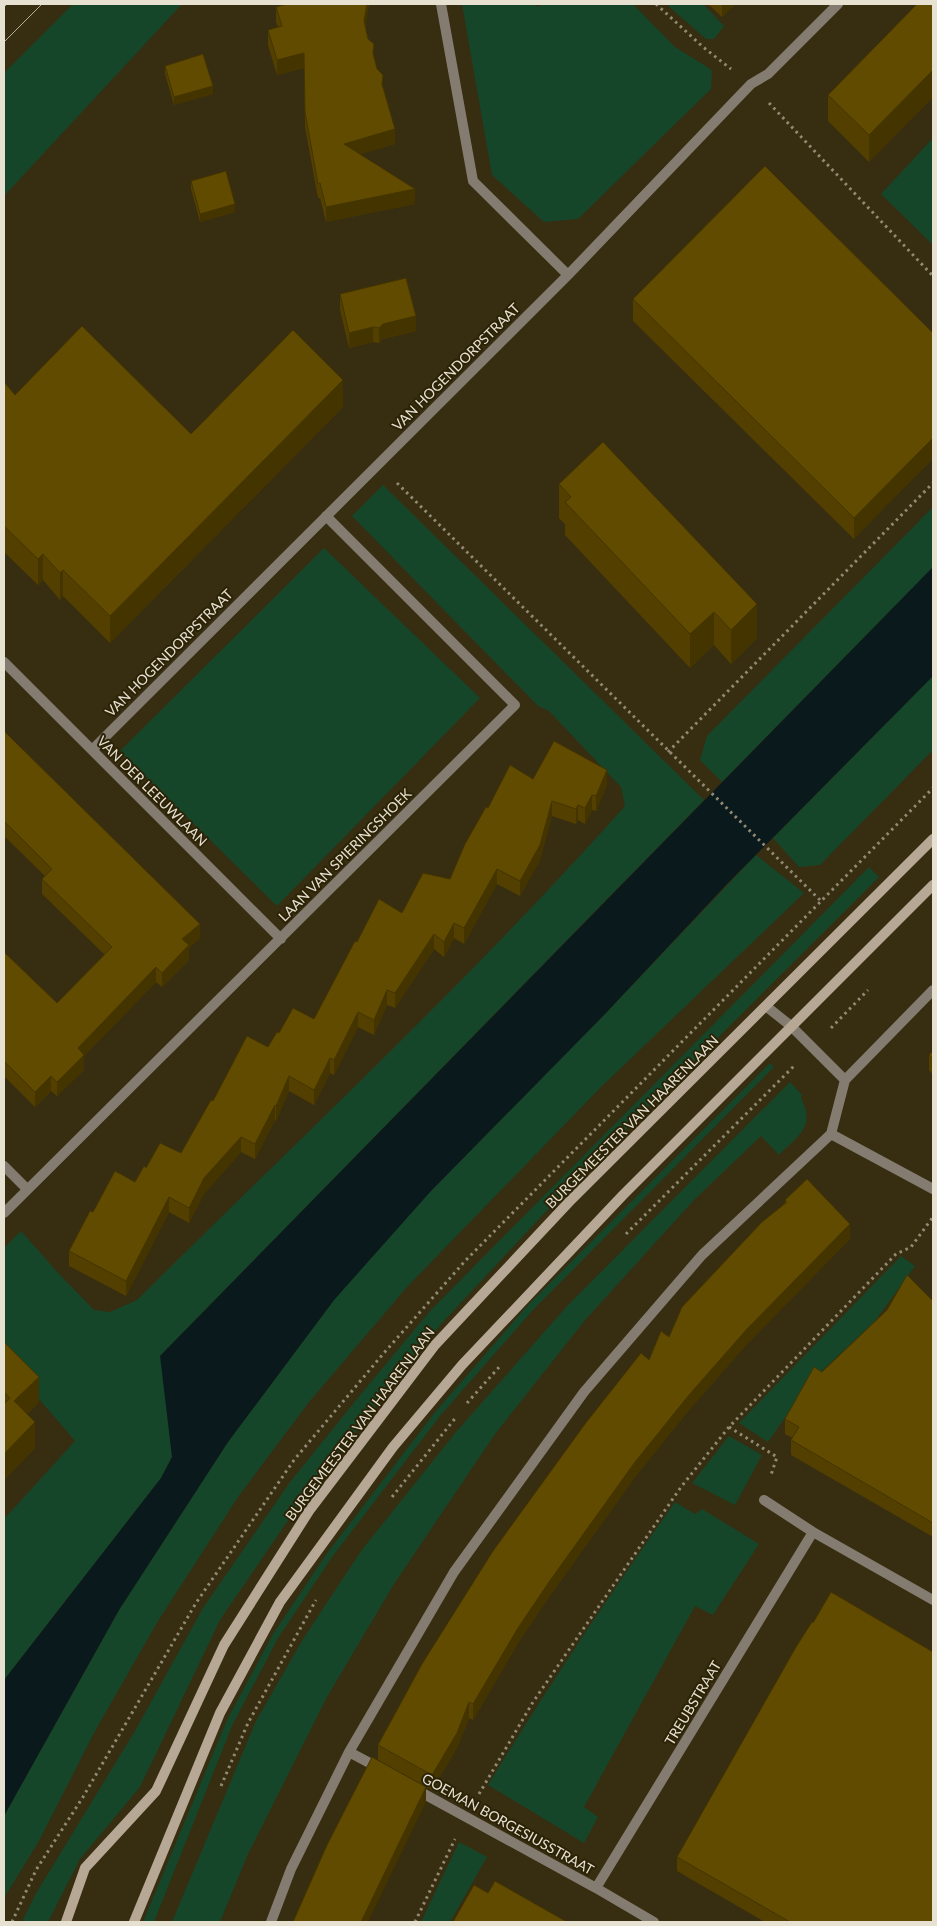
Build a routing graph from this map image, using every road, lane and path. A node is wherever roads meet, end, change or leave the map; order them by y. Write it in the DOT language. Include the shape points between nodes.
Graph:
graph roads {
  1 [pos="441,4"];
  2 [pos="656,4"];
  3 [pos="838,4"];
  4 [pos="751,84"];
  5 [pos="568,275"];
  6 [pos="933,276"];
  7 [pos="378,464"];
  8 [pos="933,483"];
  9 [pos="326,516"];
  10 [pos="4,662"];
  11 [pos="92,750"];
  12 [pos="668,752"];
  13 [pos="933,840"];
  14 [pos="933,885"];
  15 [pos="822,902"];
  16 [pos="281,939"];
  17 [pos="872,986"];
  18 [pos="933,990"];
  19 [pos="767,1007"];
  20 [pos="791,1026"];
  21 [pos="812,1048"];
  22 [pos="845,1080"];
  23 [pos="831,1134"];
  24 [pos="4,1166"];
  25 [pos="27,1189"];
  26 [pos="933,1190"];
  27 [pos="4,1213"];
  28 [pos="933,1216"];
  29 [pos="622,1237"];
  30 [pos="507,1358"];
  31 [pos="729,1427"];
  32 [pos="764,1500"];
  33 [pos="388,1502"];
  34 [pos="813,1532"];
  35 [pos="318,1597"];
  36 [pos="933,1600"];
  37 [pos="349,1752"];
  38 [pos="391,1775"];
  39 [pos="407,1784"];
  40 [pos="221,1786"];
  41 [pos="466,1816"];
  42 [pos="596,1888"];
  43 [pos="66,1922"];
  44 [pos="134,1922"];
  45 [pos="271,1922"];
  46 [pos="415,1922"];
  47 [pos="654,1922"];
  1 -- 5 [label="street" via="474,181"];
  2 -- 4 [label="path"];
  3 -- 4 [label="street, VAN HOGENDORPSTRAAT" via="768,74"];
  4 -- 5 [label="street, VAN HOGENDORPSTRAAT"];
  4 -- 6 [label="path"];
  5 -- 7 [label="street, VAN HOGENDORPSTRAAT"];
  7 -- 9 [label="street, VAN HOGENDORPSTRAAT"];
  7 -- 12 [label="path"];
  8 -- 12 [label="path"];
  9 -- 11 [label="street, VAN HOGENDORPSTRAAT"];
  9 -- 16 [label="street, LAAN VAN SPIERINGSHOEK" via="515,704"];
  10 -- 11 [label="street, VAN DER LEEUWLAAN"];
  11 -- 16 [label="street, VAN DER LEEUWLAAN"];
  12 -- 15 [label="path"];
  13 -- 19 [label="main road, BURGEMEESTER VAN HAARENLAAN"];
  14 -- 20 [label="main road"];
  16 -- 25 [label="street, LAAN VAN SPIERINGSHOEK"];
  17 -- 21 [label="path"];
  18 -- 22 [label="street"];
  19 -- 20 [label="street"];
  19 -- 43 [label="main road, BURGEMEESTER VAN HAARENLAAN" via="569,1202 435,1345 304,1519 224,1645 156,1791 85,1868"];
  20 -- 21 [label="street"];
  20 -- 44 [label="main road" via="462,1365 393,1447 280,1602 220,1713"];
  21 -- 22 [label="street"];
  21 -- 29 [label="path"];
  22 -- 23 [label="street"];
  23 -- 26 [label="street"];
  23 -- 37 [label="street" via="702,1255 584,1392 454,1572"];
  24 -- 25 [label="street"];
  25 -- 27 [label="street, LAAN VAN SPIERINGSHOEK"];
  28 -- 31 [label="path" via="911,1247 896,1254"];
  30 -- 33 [label="path"];
  31 -- 32 [label="path" via="777,1457"];
  31 -- 41 [label="path" via="681,1487 533,1702"];
  32 -- 34 [label="street"];
  34 -- 36 [label="street"];
  34 -- 42 [label="street, TREUBSTRAAT"];
  35 -- 40 [label="path" via="248,1723"];
  37 -- 38 [label="street"];
  37 -- 45 [label="street" via="291,1869"];
  39 -- 41 [label="street, GOEMAN BORGESIUSSTRAAT"];
  41 -- 42 [label="street, GOEMAN BORGESIUSSTRAAT"];
  41 -- 46 [label="path"];
  42 -- 47 [label="street, GOEMAN BORGESIUSSTRAAT"];
}
